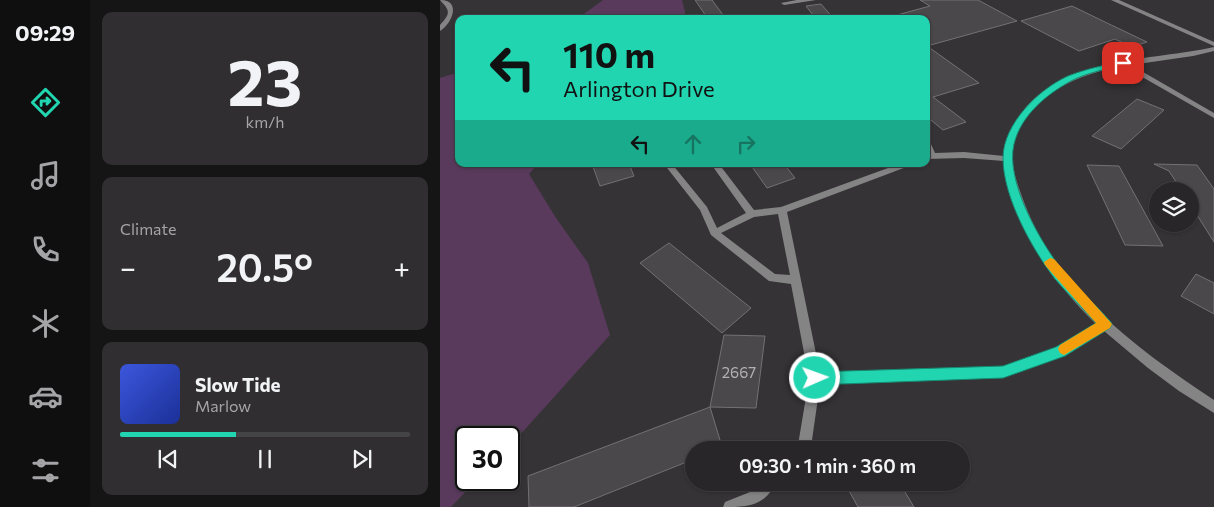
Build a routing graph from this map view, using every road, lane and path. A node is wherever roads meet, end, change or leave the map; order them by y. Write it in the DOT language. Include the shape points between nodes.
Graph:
graph roads {
  1 [pos="442,0"];
  2 [pos="812,0"];
  3 [pos="1114,0"];
  4 [pos="784,3"];
  5 [pos="440,29"];
  6 [pos="1214,44"];
  7 [pos="1214,49"];
  8 [pos="1123,63"];
  9 [pos="1214,116"];
  10 [pos="930,155"];
  11 [pos="1008,159"];
  12 [pos="670,167"];
  13 [pos="716,167"];
  14 [pos="896,167"];
  15 [pos="782,210"];
  16 [pos="752,214"];
  17 [pos="714,233"];
  18 [pos="796,280"];
  19 [pos="1106,324"];
  20 [pos="815,378"];
  21 [pos="1214,407"];
  22 [pos="805,441"];
  23 [pos="761,491"];
  24 [pos="730,507"];
  1 -- 5 [label="street" via="451,10 449,19"];
  2 -- 4 [label="street"];
  3 -- 6 [label="street"];
  7 -- 8 [label="street" via="1187,56"];
  8 -- 9 [label="street"];
  8 -- 11 [label="street" via="1069,79 1039,98 1014,134"];
  10 -- 11 [label="street"];
  11 -- 19 [label="street" via="1016,197 1031,234 1059,275"];
  12 -- 17 [label="street" via="704,209"];
  13 -- 16 [label="street"];
  14 -- 15 [label="street"];
  15 -- 16 [label="street"];
  15 -- 18 [label="street"];
  16 -- 17 [label="street"];
  17 -- 18 [label="street" via="773,278"];
  18 -- 20 [label="street"];
  19 -- 20 [label="street" via="1060,352 1003,372"];
  19 -- 21 [label="street" via="1154,366"];
  20 -- 22 [label="street"];
  23 -- 24 [label="street" via="755,497"];
}
